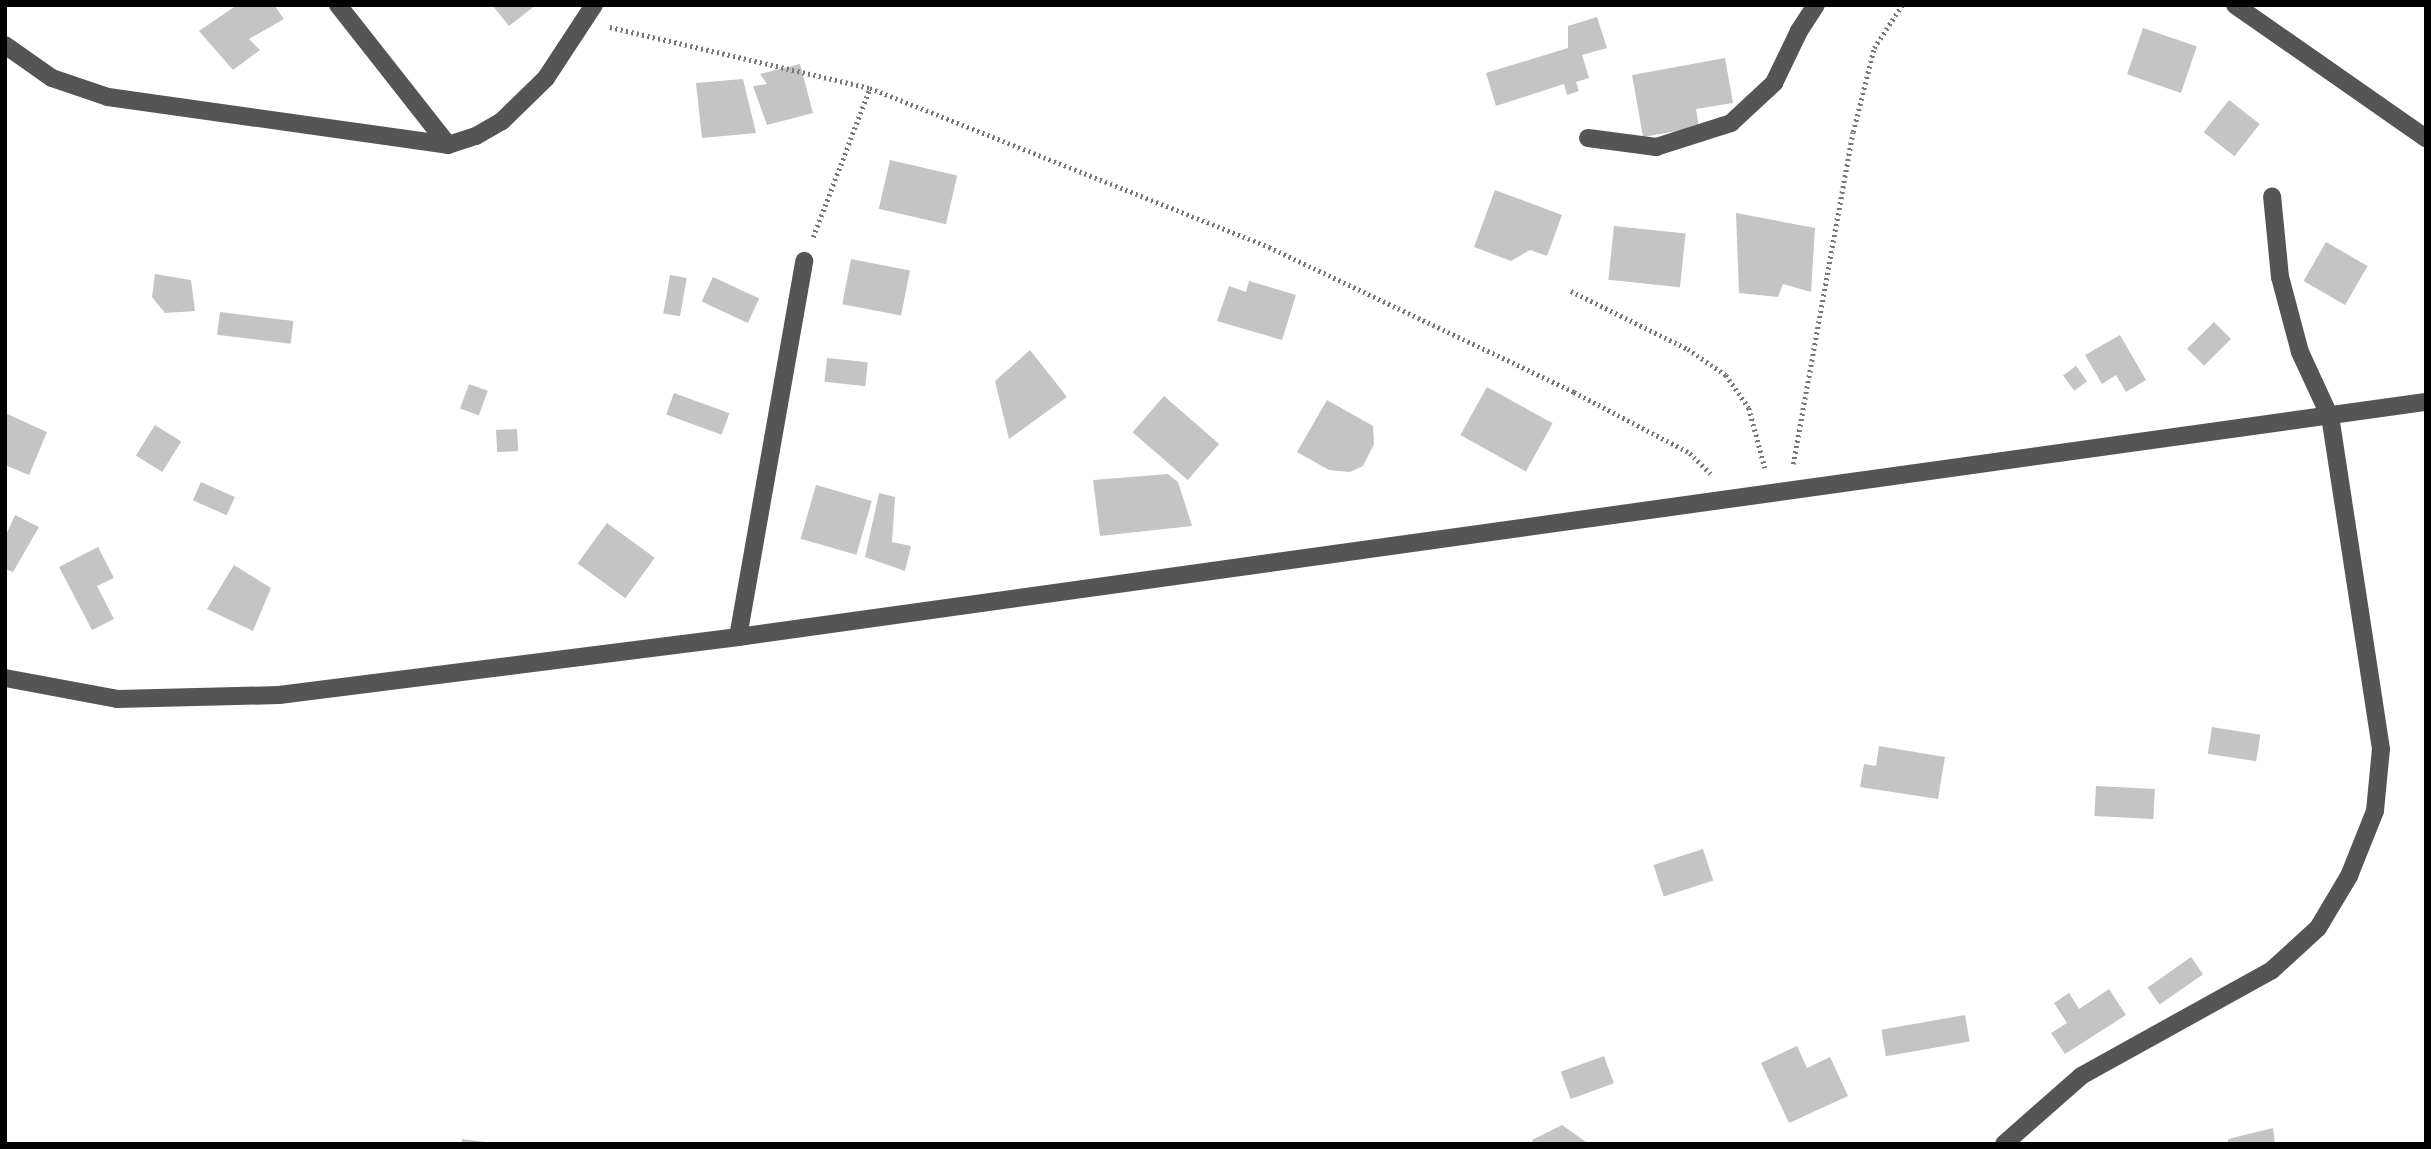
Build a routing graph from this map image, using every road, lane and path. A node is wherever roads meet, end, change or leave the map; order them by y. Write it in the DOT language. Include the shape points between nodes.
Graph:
graph roads {
  1 [pos="338,5"];
  2 [pos="1816,5"];
  3 [pos="1902,5"];
  4 [pos="2235,5"];
  5 [pos="590,13"];
  6 [pos="5,45"];
  7 [pos="870,88"];
  8 [pos="1588,138"];
  9 [pos="2426,138"];
  10 [pos="448,145"];
  11 [pos="2272,195"];
  12 [pos="804,261"];
  13 [pos="1571,290"];
  14 [pos="2426,402"];
  15 [pos="2330,417"];
  16 [pos="1780,491"];
  17 [pos="1734,498"];
  18 [pos="738,637"];
  19 [pos="5,678"];
  20 [pos="2004,1144"];
  1 -- 10 [label="street"];
  2 -- 8 [label="street" via="1774,83 1731,123 1656,147"];
  3 -- 16 [label="path" via="1874,48"];
  4 -- 9 [label="street"];
  5 -- 7 [label="path"];
  5 -- 10 [label="street" via="546,78 502,121"];
  6 -- 10 [label="street" via="52,78 108,97"];
  7 -- 12 [label="path"];
  7 -- 17 [label="path" via="1269,247 1562,386 1690,453"];
  11 -- 15 [label="street" via="2280,277 2293,327"];
  12 -- 18 [label="street"];
  13 -- 16 [label="path" via="1688,349 1726,375 1749,408"];
  14 -- 15 [label="street"];
  15 -- 16 [label="street"];
  15 -- 20 [label="street" via="2381,749 2375,811 2349,876 2318,928 2272,970 2081,1076"];
  16 -- 17 [label="street"];
  17 -- 18 [label="street"];
  18 -- 19 [label="street" via="279,695 117,699"];
}
